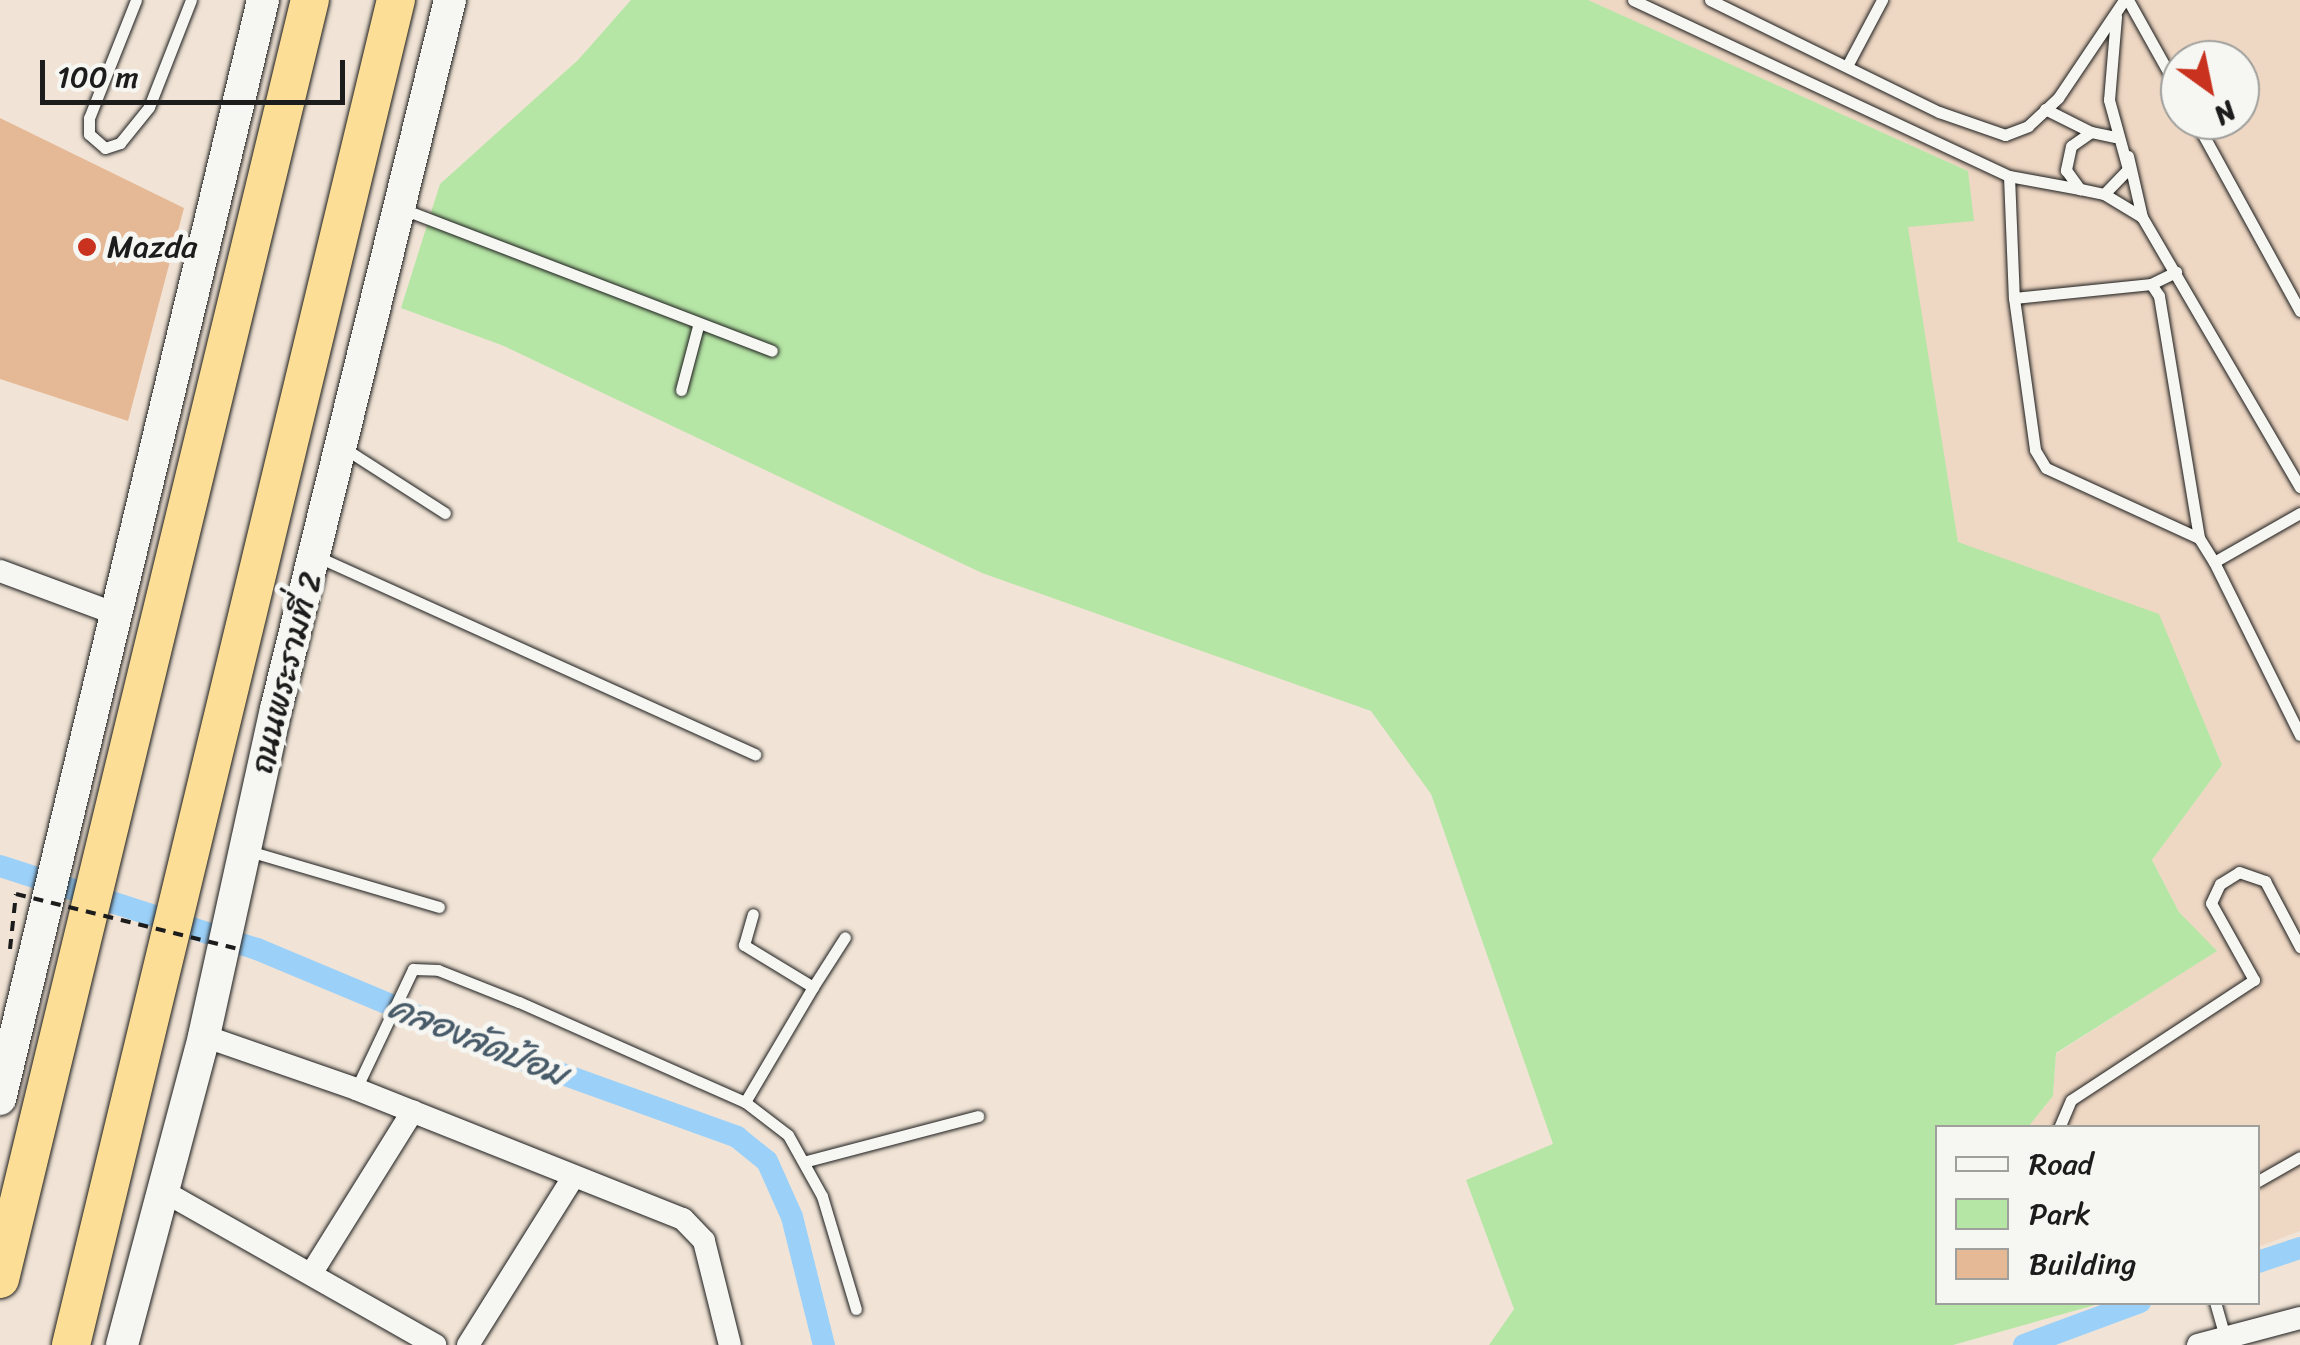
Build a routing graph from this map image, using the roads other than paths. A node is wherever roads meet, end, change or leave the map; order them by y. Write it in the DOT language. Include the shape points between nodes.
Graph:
graph roads {
  1 [pos="136,0"];
  2 [pos="191,0"];
  3 [pos="263,0"];
  4 [pos="310,0"];
  5 [pos="396,0"];
  6 [pos="450,0"];
  7 [pos="1633,0"];
  8 [pos="1710,0"];
  9 [pos="1882,0"];
  10 [pos="2123,4"];
  11 [pos="2160,62"];
  12 [pos="1846,66"];
  13 [pos="2044,110"];
  14 [pos="2091,132"];
  15 [pos="2114,136"];
  16 [pos="2206,140"];
  17 [pos="2128,156"];
  18 [pos="2009,176"];
  19 [pos="2080,189"];
  20 [pos="2104,194"];
  21 [pos="399,207"];
  22 [pos="2142,217"];
  23 [pos="2176,272"];
  24 [pos="2151,284"];
  25 [pos="2014,298"];
  26 [pos="2300,310"];
  27 [pos="698,326"];
  28 [pos="772,351"];
  29 [pos="681,390"];
  30 [pos="341,446"];
  31 [pos="2300,487"];
  32 [pos="445,513"];
  33 [pos="2300,514"];
  34 [pos="2199,538"];
  35 [pos="316,556"];
  36 [pos="2214,562"];
  37 [pos="0,570"];
  38 [pos="116,614"];
  39 [pos="2300,735"];
  40 [pos="755,754"];
  41 [pos="246,850"];
  42 [pos="439,908"];
  43 [pos="754,914"];
  44 [pos="83,937"];
  45 [pos="844,937"];
  46 [pos="2300,948"];
  47 [pos="813,987"];
  48 [pos="204,1036"];
  49 [pos="356,1089"];
  50 [pos="0,1099"];
  51 [pos="744,1102"];
  52 [pos="412,1111"];
  53 [pos="978,1116"];
  54 [pos="2060,1125"];
  55 [pos="2300,1157"];
  56 [pos="807,1161"];
  57 [pos="574,1176"];
  58 [pos="2260,1180"];
  59 [pos="163,1190"];
  60 [pos="0,1224"];
  61 [pos="311,1274"];
  62 [pos="0,1279"];
  63 [pos="2216,1305"];
  64 [pos="856,1309"];
  65 [pos="2300,1318"];
  66 [pos="2225,1338"];
  67 [pos="72,1345"];
  68 [pos="122,1345"];
  69 [pos="435,1345"];
  70 [pos="468,1345"];
  71 [pos="730,1345"];
  72 [pos="2198,1345"];
  1 -- 2 [label="lane" via="89,118 89,134 105,148 120,143 149,107"];
  3 -- 38 [label="main road"];
  4 -- 44 [label="highway"];
  5 -- 67 [label="highway, ถนนพระรามที่ 2"];
  6 -- 21 [label="main road, ถนนพระรามที่ 2"];
  7 -- 18 [label="lane"];
  8 -- 12 [label="lane"];
  9 -- 12 [label="lane"];
  10 -- 11 [label="lane"];
  10 -- 13 [label="lane"];
  10 -- 15 [label="lane" via="2108,86"];
  12 -- 13 [label="lane" via="2004,135 2028,126"];
  13 -- 14 [label="lane"];
  14 -- 15 [label="lane"];
  14 -- 19 [label="lane" via="2066,158 2070,182"];
  15 -- 17 [label="lane"];
  16 -- 26 [label="lane"];
  17 -- 20 [label="lane" via="2124,180"];
  17 -- 22 [label="lane"];
  18 -- 19 [label="lane"];
  18 -- 25 [label="lane"];
  19 -- 20 [label="lane"];
  20 -- 22 [label="lane"];
  21 -- 27 [label="lane"];
  21 -- 30 [label="main road, ถนนพระรามที่ 2"];
  22 -- 23 [label="lane"];
  23 -- 24 [label="lane"];
  23 -- 31 [label="lane"];
  24 -- 25 [label="lane"];
  24 -- 34 [label="lane" via="2159,296"];
  25 -- 34 [label="lane" via="2040,461"];
  27 -- 28 [label="lane"];
  27 -- 29 [label="lane"];
  30 -- 32 [label="lane"];
  30 -- 35 [label="main road, ถนนพระรามที่ 2"];
  33 -- 36 [label="lane"];
  34 -- 36 [label="lane"];
  35 -- 40 [label="lane"];
  35 -- 41 [label="main road, ถนนพระรามที่ 2"];
  36 -- 39 [label="lane"];
  37 -- 38 [label="street"];
  38 -- 50 [label="main road"];
  41 -- 42 [label="lane"];
  41 -- 48 [label="main road, ถนนพระรามที่ 2"];
  43 -- 47 [label="lane" via="744,945"];
  44 -- 60 [label="highway"];
  44 -- 62 [label="highway"];
  45 -- 47 [label="lane"];
  46 -- 54 [label="lane" via="2265,881 2239,872 2220,884 2211,903 2254,980 2071,1100"];
  47 -- 51 [label="lane"];
  48 -- 49 [label="street"];
  48 -- 59 [label="main road, ถนนพระรามที่ 2"];
  49 -- 51 [label="lane" via="414,969 438,970"];
  49 -- 52 [label="street"];
  51 -- 56 [label="lane" via="788,1135"];
  52 -- 57 [label="street"];
  52 -- 61 [label="street"];
  53 -- 56 [label="lane"];
  55 -- 58 [label="lane"];
  56 -- 64 [label="lane"];
  57 -- 70 [label="street"];
  57 -- 71 [label="street" via="694,1228 704,1242"];
  59 -- 61 [label="street"];
  59 -- 68 [label="main road, ถนนพระรามที่ 2"];
  61 -- 69 [label="street"];
  63 -- 66 [label="lane"];
  65 -- 66 [label="street"];
  66 -- 72 [label="street"];
}
